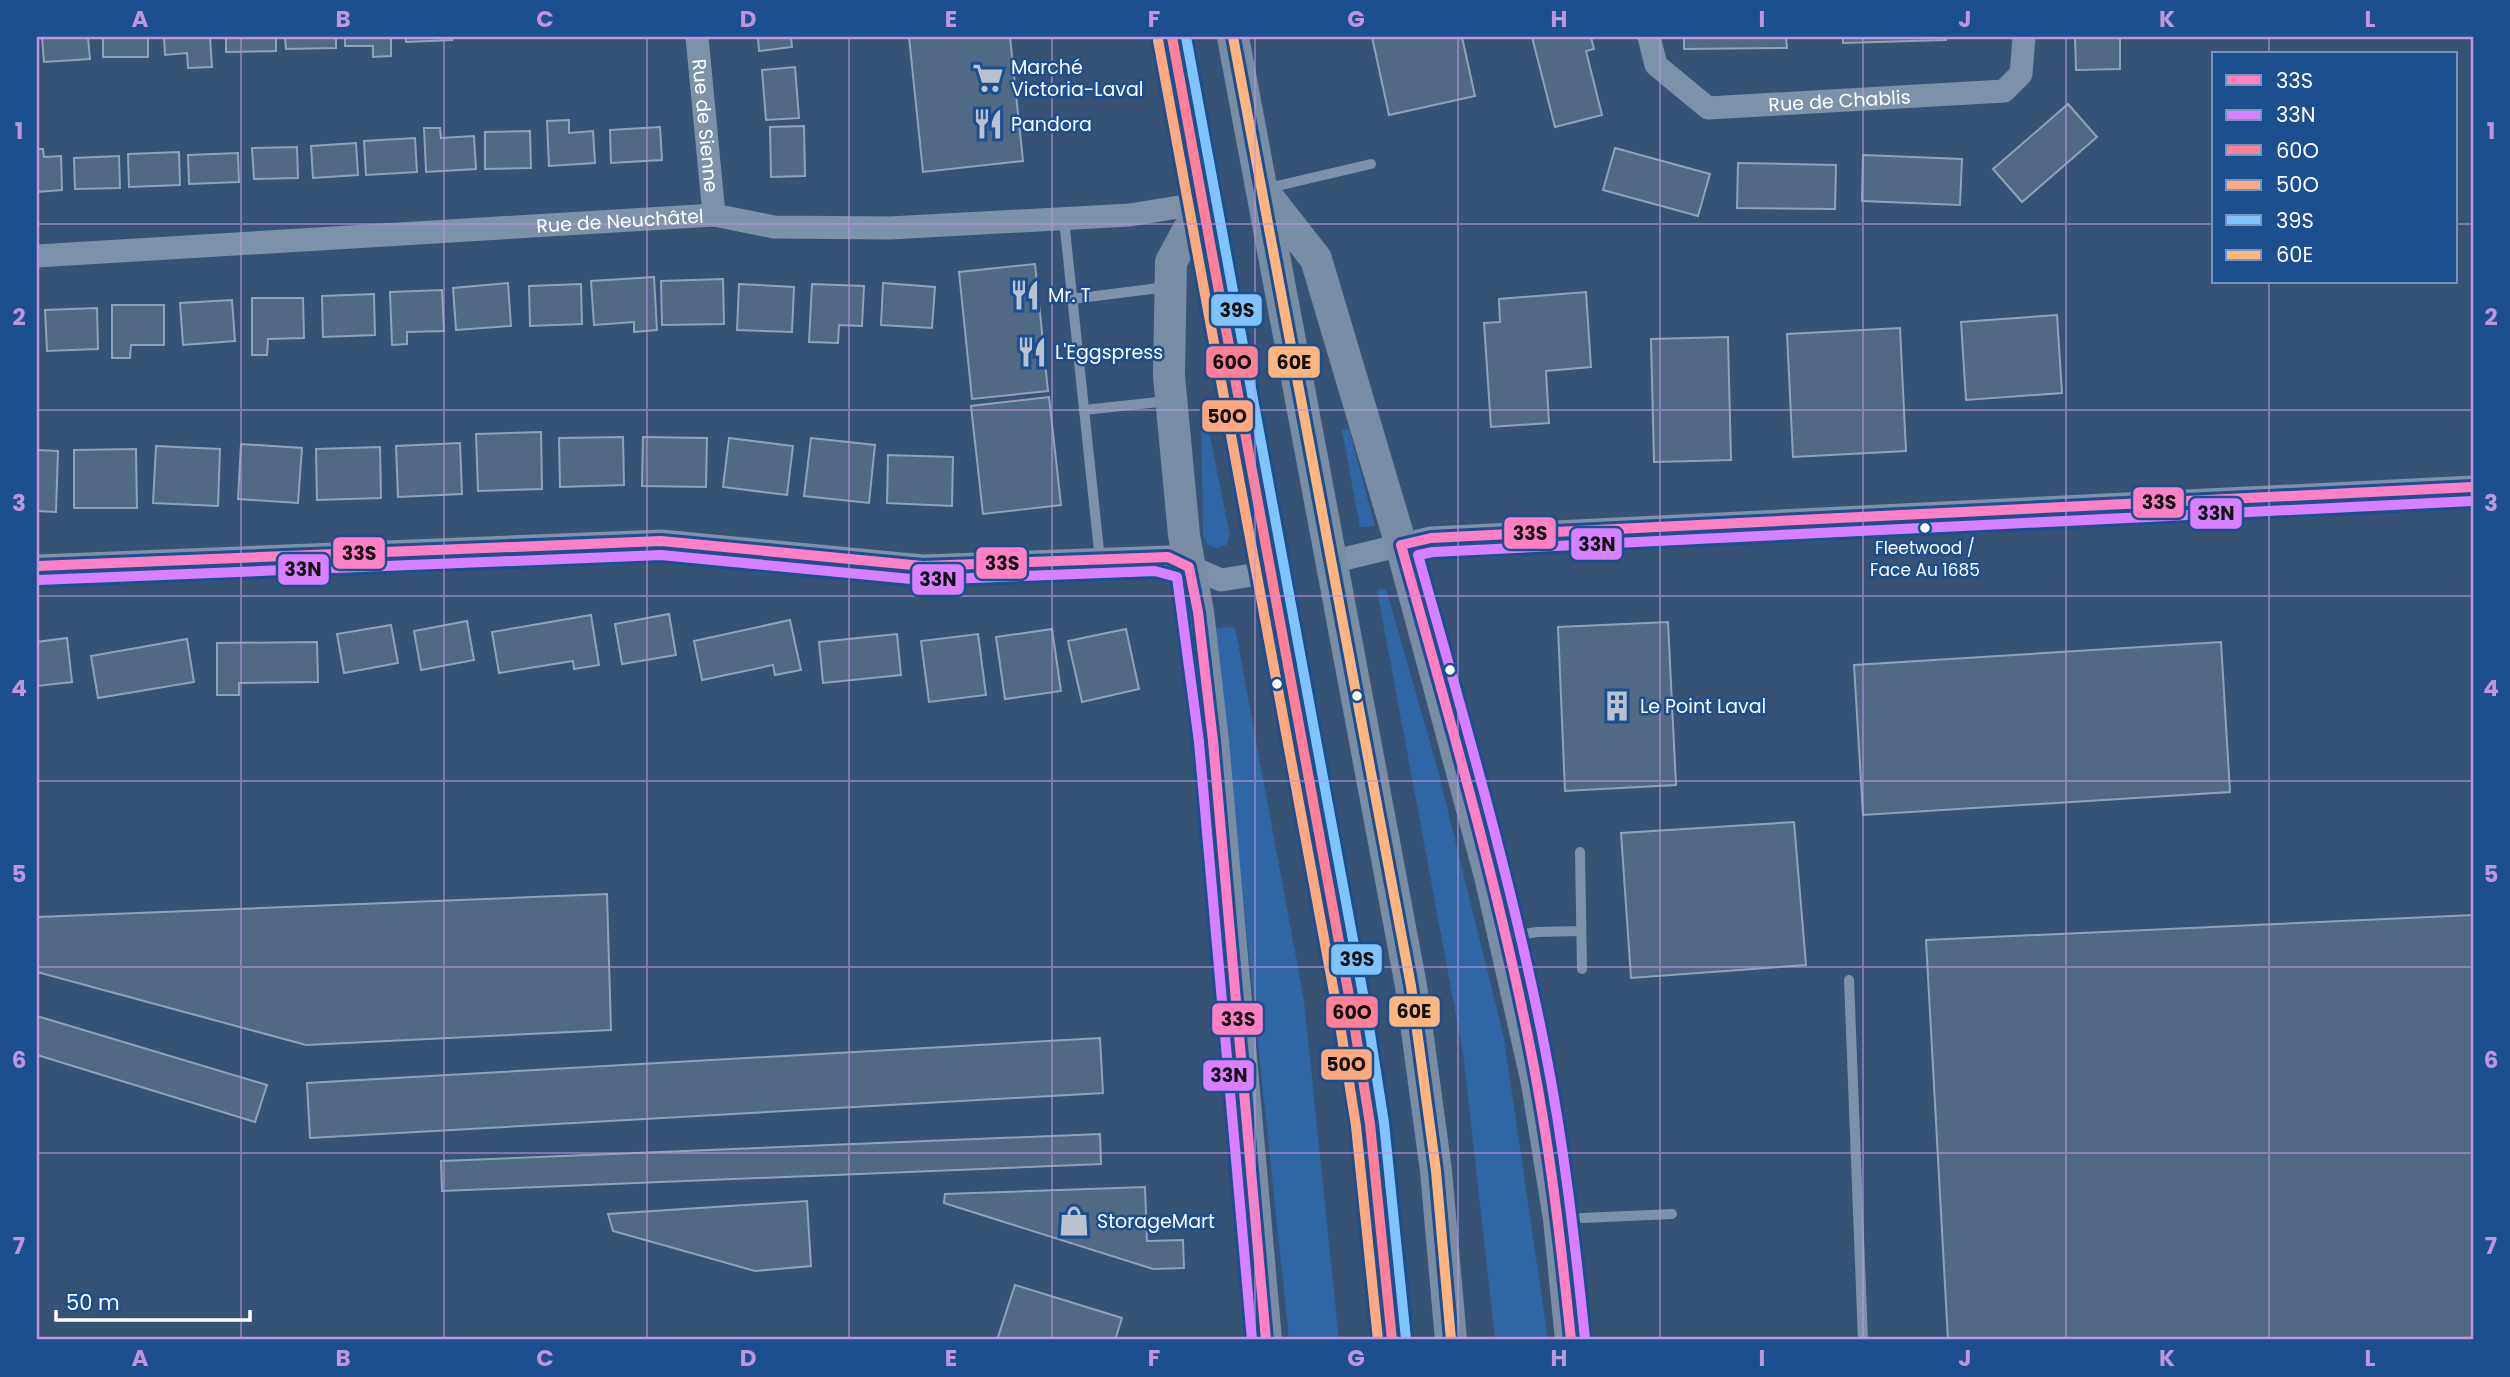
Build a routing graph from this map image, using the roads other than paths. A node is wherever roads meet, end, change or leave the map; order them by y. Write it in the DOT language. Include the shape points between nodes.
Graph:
graph roads {
  1 [pos="697,37"];
  2 [pos="1172,37"];
  3 [pos="1233,37"];
  4 [pos="1649,37"];
  5 [pos="2024,37"];
  6 [pos="1371,164"];
  7 [pos="1262,189"];
  8 [pos="1203,203"];
  9 [pos="714,215"];
  10 [pos="1064,220"];
  11 [pos="37,256"];
  12 [pos="1170,287"];
  13 [pos="1072,299"];
  14 [pos="1171,401"];
  15 [pos="1084,410"];
  16 [pos="2473,487"];
  17 [pos="1401,545"];
  18 [pos="1100,561"];
  19 [pos="1331,562"];
  20 [pos="37,566"];
  21 [pos="1189,567"];
  22 [pos="1271,572"];
  23 [pos="1580,852"];
  24 [pos="1581,930"];
  25 [pos="1506,938"];
  26 [pos="1582,970"];
  27 [pos="1849,979"];
  28 [pos="1672,1214"];
  29 [pos="1559,1219"];
  30 [pos="1265,1340"];
  31 [pos="1392,1340"];
  32 [pos="1451,1340"];
  33 [pos="1571,1340"];
  34 [pos="1863,1340"];
  1 -- 9 [label="street, Rue de Sienne"];
  2 -- 8 [label="main road"];
  3 -- 7 [label="main road"];
  4 -- 5 [label="street, Rue de Chablis" via="1656,65 1708,108 2004,91 2021,74"];
  6 -- 7 [label="lane"];
  7 -- 17 [label="main road" via="1316,259"];
  7 -- 19 [label="main road"];
  8 -- 10 [label="street, Rue de Neuchâtel"];
  8 -- 12 [label="main road" via="1171,262"];
  8 -- 22 [label="main road"];
  9 -- 10 [label="street, Rue de Neuchâtel" via="775,227 832,229"];
  9 -- 11 [label="street, Rue de Neuchâtel"];
  10 -- 13 [label="lane"];
  12 -- 13 [label="lane"];
  12 -- 14 [label="main road"];
  13 -- 15 [label="lane"];
  14 -- 15 [label="lane"];
  14 -- 21 [label="main road"];
  15 -- 18 [label="lane"];
  16 -- 17 [label="street" via="1431,538"];
  17 -- 19 [label="street"];
  17 -- 25 [label="main road"];
  18 -- 20 [label="street" via="923,566 661,541"];
  18 -- 21 [label="street" via="1168,557"];
  19 -- 32 [label="main road" via="1418,1034"];
  21 -- 22 [label="street" via="1220,580"];
  21 -- 30 [label="main road" via="1213,741"];
  22 -- 31 [label="main road" via="1364,1079"];
  23 -- 24 [label="lane"];
  24 -- 25 [label="lane"];
  24 -- 26 [label="lane"];
  25 -- 29 [label="main road"];
  27 -- 34 [label="lane"];
  28 -- 29 [label="lane"];
  29 -- 33 [label="main road"];
}
